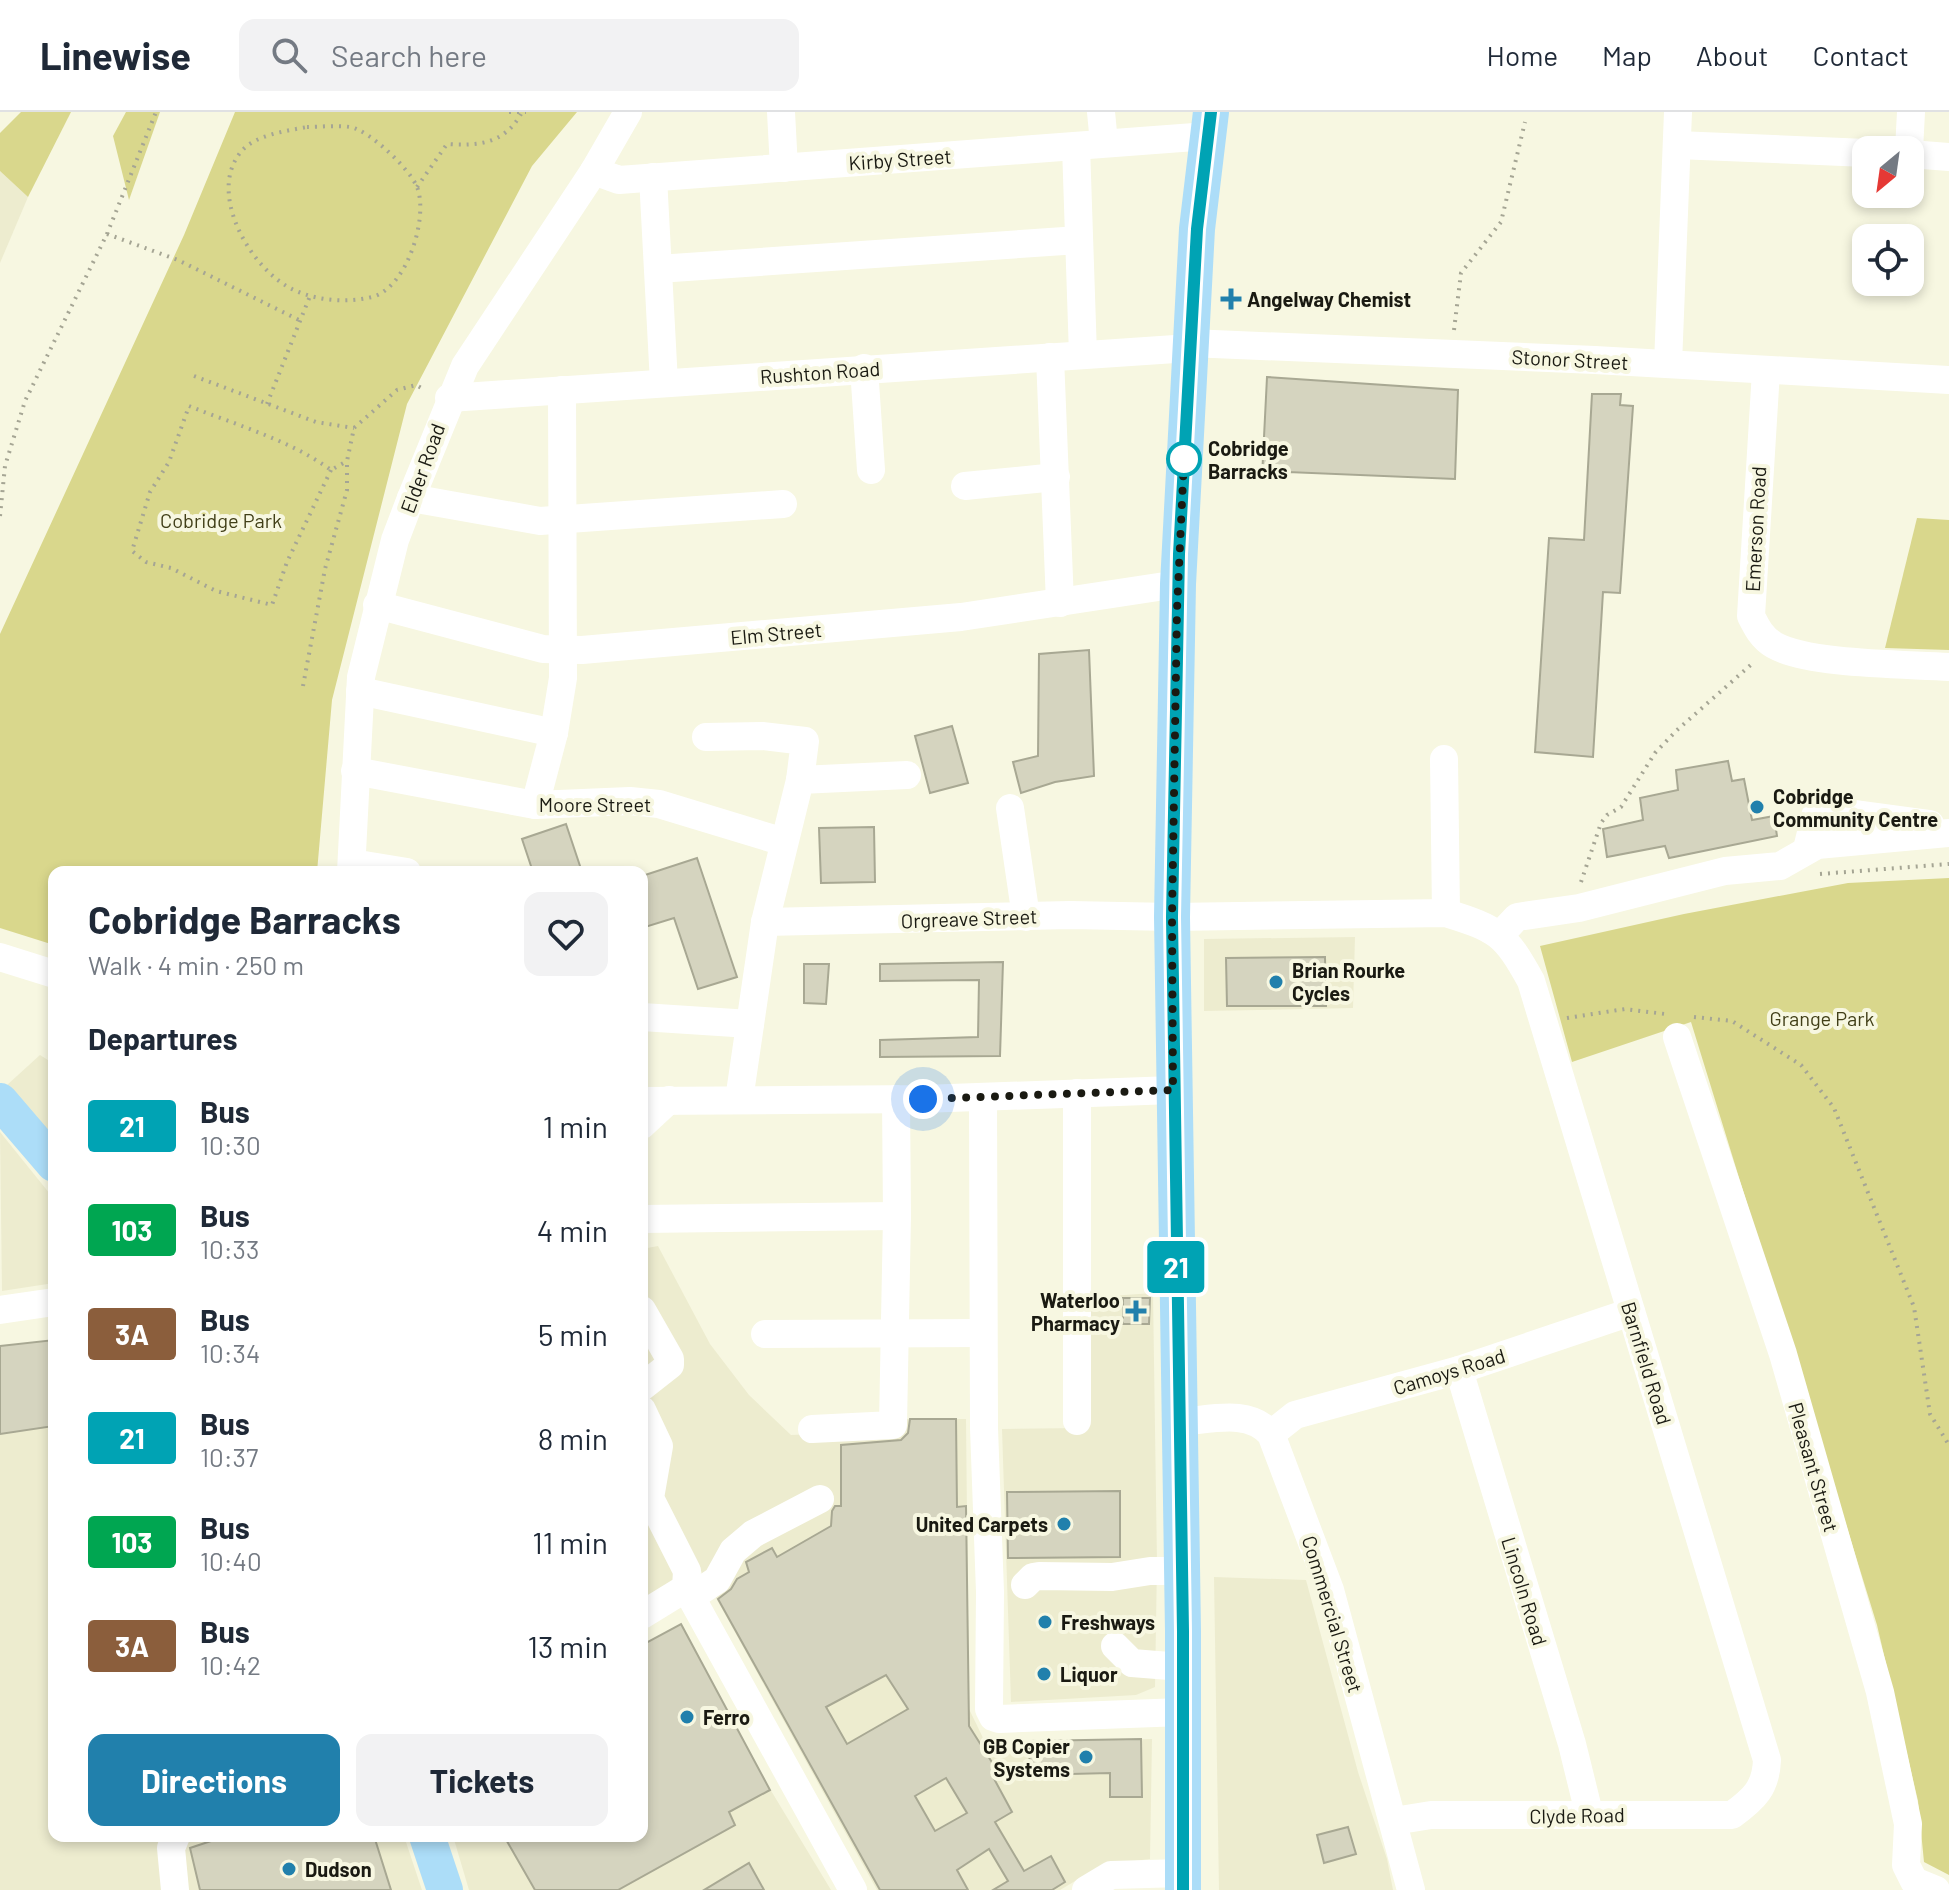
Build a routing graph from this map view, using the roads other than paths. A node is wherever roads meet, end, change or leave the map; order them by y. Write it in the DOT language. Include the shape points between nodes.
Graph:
graph roads {
  1 [pos="781,112"];
  2 [pos="1101,112"];
  3 [pos="1678,112"];
  4 [pos="1911,112"];
  5 [pos="627,114"];
  6 [pos="1210,124"];
  7 [pos="1910,136"];
  8 [pos="1090,144"];
  9 [pos="1677,145"];
  10 [pos="1852,152"];
  11 [pos="1924,154"];
  12 [pos="1949,157"];
  13 [pos="784,168"];
  14 [pos="594,171"];
  15 [pos="653,177"];
  16 [pos="1079,240"];
  17 [pos="658,269"];
  18 [pos="1190,345"];
  19 [pos="1083,355"];
  20 [pos="1050,357"];
  21 [pos="1668,364"];
  22 [pos="864,368"];
  23 [pos="1766,371"];
  24 [pos="1949,380"];
  25 [pos="664,383"];
  26 [pos="562,390"];
  27 [pos="447,402"];
  28 [pos="871,470"];
  29 [pos="1056,477"];
  30 [pos="965,486"];
  31 [pos="783,504"];
  32 [pos="403,519"];
  33 [pos="564,521"];
  34 [pos="1178,584"];
  35 [pos="1060,603"];
  36 [pos="377,605"];
  37 [pos="564,650"];
  38 [pos="1949,667"];
  39 [pos="362,674"];
  40 [pos="554,733"];
  41 [pos="706,737"];
  42 [pos="1444,759"];
  43 [pos="355,771"];
  44 [pos="907,775"];
  45 [pos="800,780"];
  46 [pos="535,805"];
  47 [pos="1010,808"];
  48 [pos="1949,827"];
  49 [pos="1949,833"];
  50 [pos="784,842"];
  51 [pos="1807,849"];
  52 [pos="352,866"];
  53 [pos="1446,913"];
  54 [pos="1026,917"];
  55 [pos="1172,917"];
  56 [pos="765,922"];
  57 [pos="1500,935"];
  58 [pos="0,957"];
  59 [pos="48,972"];
  60 [pos="648,1017"];
  61 [pos="1678,1022"];
  62 [pos="750,1024"];
  63 [pos="740,1087"];
  64 [pos="1173,1090"];
  65 [pos="1077,1093"];
  66 [pos="983,1097"];
  67 [pos="907,1099"];
  68 [pos="655,1100"];
  69 [pos="0,1101"];
  70 [pos="48,1157"];
  71 [pos="897,1216"];
  72 [pos="648,1219"];
  73 [pos="48,1303"];
  74 [pos="0,1310"];
  75 [pos="1631,1312"];
  76 [pos="648,1320"];
  77 [pos="895,1333"];
  78 [pos="983,1333"];
  79 [pos="765,1334"];
  80 [pos="1459,1370"];
  81 [pos="648,1382"];
  82 [pos="1077,1421"];
  83 [pos="1179,1422"];
  84 [pos="648,1423"];
  85 [pos="812,1429"];
  86 [pos="1271,1434"];
  87 [pos="820,1499"];
  88 [pos="1182,1571"];
  89 [pos="1025,1585"];
  90 [pos="688,1592"];
  91 [pos="648,1612"];
  92 [pos="1115,1646"];
  93 [pos="1182,1667"];
  94 [pos="1182,1712"];
  95 [pos="1755,1798"];
  96 [pos="1589,1813"];
  97 [pos="1394,1821"];
  98 [pos="174,1842"];
  99 [pos="429,1842"];
  100 [pos="1183,1882"];
  101 [pos="175,1890"];
  102 [pos="445,1890"];
  103 [pos="853,1890"];
  104 [pos="1086,1890"];
  105 [pos="1411,1890"];
  106 [pos="1936,1890"];
  1 -- 13 [label="street"];
  2 -- 8 [label="street"];
  3 -- 9 [label="street"];
  4 -- 7 [label="street"];
  5 -- 14 [label="street, Elder Road"];
  6 -- 8 [label="street, Kirby Street"];
  6 -- 18 [label="main road"];
  8 -- 13 [label="street, Kirby Street"];
  8 -- 16 [label="street"];
  9 -- 10 [label="street"];
  9 -- 21 [label="street"];
  11 -- 12 [label="street"];
  13 -- 15 [label="street, Kirby Street"];
  14 -- 15 [label="street, Kirby Street" via="619,180"];
  14 -- 27 [label="street, Elder Road" via="465,366"];
  15 -- 17 [label="street"];
  16 -- 17 [label="street"];
  16 -- 19 [label="street"];
  17 -- 25 [label="street"];
  18 -- 19 [label="street, Rushton Road"];
  18 -- 21 [label="street, Stonor Street"];
  18 -- 34 [label="main road"];
  19 -- 20 [label="street, Rushton Road"];
  20 -- 22 [label="street, Rushton Road"];
  20 -- 29 [label="street"];
  21 -- 23 [label="street, Stonor Street"];
  22 -- 25 [label="street, Rushton Road"];
  22 -- 28 [label="street"];
  23 -- 24 [label="street, Stonor Street"];
  23 -- 38 [label="street, Emerson Road" via="1751,616 1760,634 1775,646 1815,657"];
  25 -- 26 [label="street, Rushton Road"];
  26 -- 27 [label="street, Rushton Road"];
  26 -- 33 [label="street"];
  27 -- 32 [label="street, Elder Road"];
  29 -- 30 [label="street"];
  29 -- 35 [label="street"];
  31 -- 33 [label="street"];
  32 -- 33 [label="street"];
  32 -- 36 [label="street, Elder Road"];
  33 -- 37 [label="street"];
  34 -- 35 [label="street, Elm Street"];
  34 -- 55 [label="main road"];
  35 -- 37 [label="street, Elm Street" via="961,617"];
  36 -- 37 [label="street, Elm Street"];
  36 -- 39 [label="street, Elder Road"];
  37 -- 40 [label="street"];
  39 -- 40 [label="street"];
  39 -- 43 [label="street, Elder Road"];
  40 -- 46 [label="street"];
  41 -- 45 [label="street" via="805,741"];
  42 -- 53 [label="street"];
  43 -- 46 [label="street, Moore Street"];
  43 -- 52 [label="street, Elder Road"];
  44 -- 45 [label="street"];
  45 -- 50 [label="street"];
  46 -- 50 [label="street, Moore Street" via="659,804"];
  47 -- 54 [label="street"];
  48 -- 51 [label="street" via="1826,810 1815,816"];
  49 -- 51 [label="street"];
  50 -- 56 [label="street"];
  51 -- 57 [label="street" via="1780,866 1725,871 1517,917"];
  53 -- 55 [label="street, Orgreave Street"];
  53 -- 57 [label="street, Orgreave Street"];
  54 -- 55 [label="street, Orgreave Street"];
  54 -- 56 [label="street, Orgreave Street"];
  55 -- 64 [label="main road"];
  56 -- 62 [label="street"];
  57 -- 75 [label="street, Barnfield Road" via="1531,981"];
  58 -- 59 [label="street"];
  60 -- 62 [label="street"];
  61 -- 106 [label="street, Pleasant Street" via="1783,1354 1880,1692 1908,1824 1906,1865 1914,1881"];
  62 -- 63 [label="street"];
  63 -- 67 [label="street"];
  63 -- 68 [label="street"];
  64 -- 65 [label="street"];
  64 -- 83 [label="main road"];
  65 -- 66 [label="street"];
  65 -- 82 [label="street"];
  66 -- 67 [label="street"];
  66 -- 78 [label="street"];
  67 -- 71 [label="street"];
  69 -- 70 [label="main road"];
  71 -- 72 [label="street"];
  71 -- 77 [label="street"];
  73 -- 74 [label="street"];
  75 -- 80 [label="street, Camoys Road"];
  75 -- 95 [label="street, Barnfield Road" via="1767,1760 1766,1779"];
  76 -- 81 [label="street" via="670,1365"];
  77 -- 78 [label="street"];
  77 -- 79 [label="street"];
  77 -- 85 [label="street" via="893,1425"];
  78 -- 94 [label="street" via="993,1717"];
  80 -- 86 [label="street, Camoys Road" via="1295,1415"];
  80 -- 96 [label="street, Lincoln Road"];
  83 -- 86 [label="street" via="1241,1417 1260,1422"];
  83 -- 88 [label="main road"];
  84 -- 90 [label="street" via="659,1446 650,1498 687,1571"];
  86 -- 97 [label="street, Commercial Street" via="1330,1590"];
  87 -- 90 [label="street" via="753,1534 733,1551 721,1576"];
  88 -- 89 [label="street" via="1039,1576"];
  88 -- 93 [label="main road"];
  90 -- 91 [label="street"];
  90 -- 103 [label="street"];
  92 -- 93 [label="street" via="1132,1663"];
  93 -- 94 [label="main road"];
  94 -- 100 [label="main road"];
  95 -- 96 [label="street, Clyde Road" via="1732,1815"];
  96 -- 97 [label="street, Clyde Road" via="1431,1815"];
  97 -- 105 [label="street, Commercial Street"];
  98 -- 101 [label="street"];
  99 -- 102 [label="main road"];
  100 -- 104 [label="street" via="1111,1875"];
}
